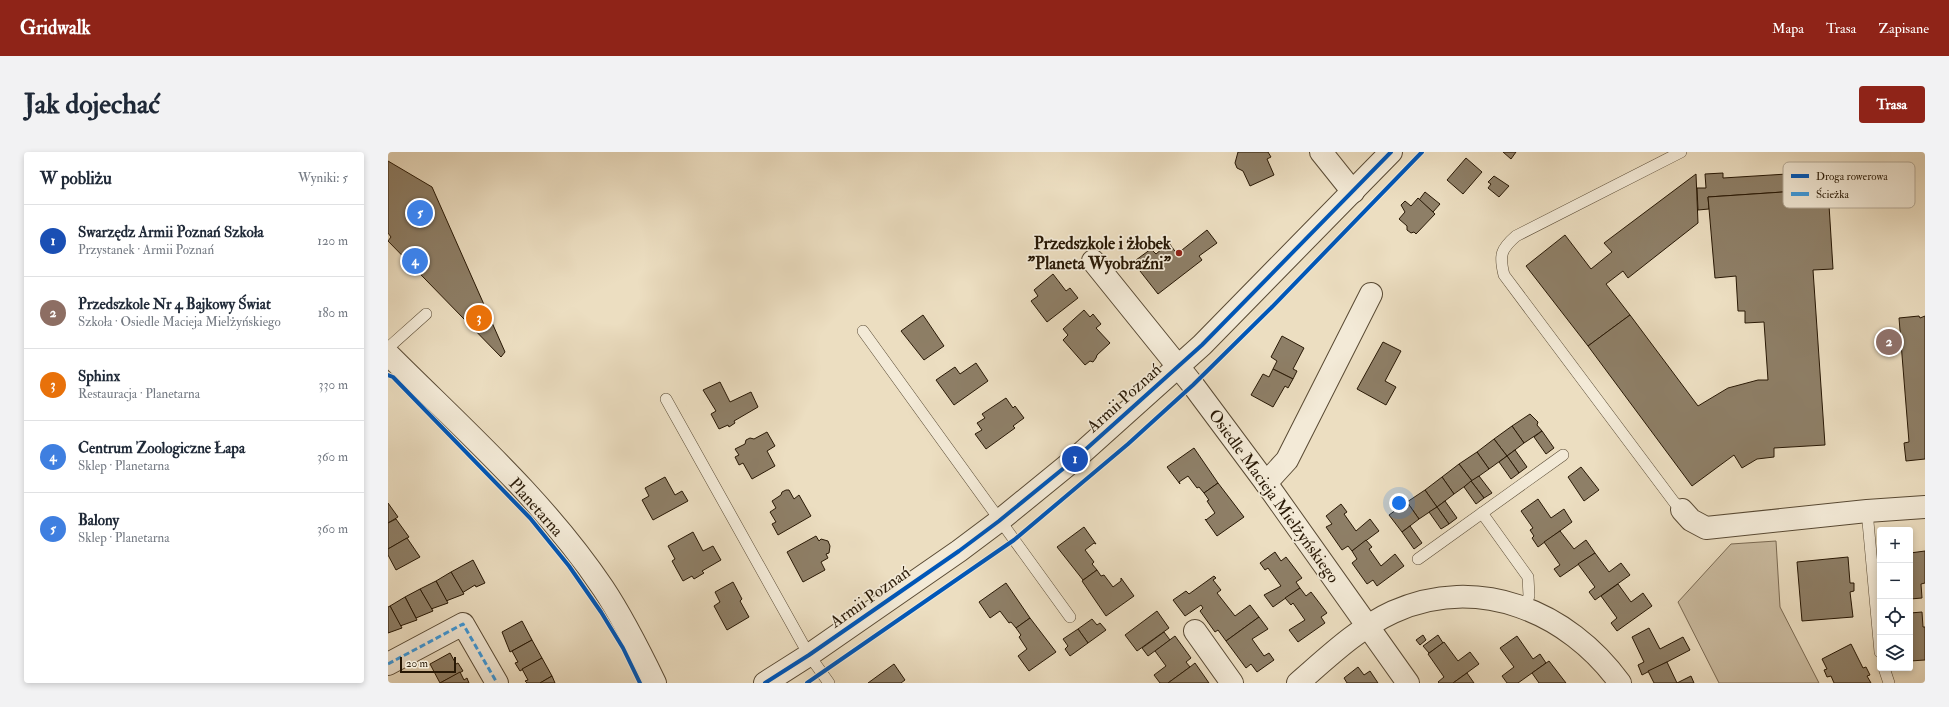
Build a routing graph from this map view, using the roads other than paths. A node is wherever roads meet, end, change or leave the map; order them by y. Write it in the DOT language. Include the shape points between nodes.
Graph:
graph roads {
  1 [pos="1321,152"];
  2 [pos="1391,152"];
  3 [pos="1681,152"];
  4 [pos="1353,192"];
  5 [pos="1093,261"];
  6 [pos="1371,294"];
  7 [pos="426,314"];
  8 [pos="863,331"];
  9 [pos="388,348"];
  10 [pos="388,354"];
  11 [pos="1178,367"];
  12 [pos="666,399"];
  13 [pos="1563,455"];
  14 [pos="1266,482"];
  15 [pos="1925,507"];
  16 [pos="1682,510"];
  17 [pos="1867,511"];
  18 [pos="1482,513"];
  19 [pos="1000,521"];
  20 [pos="1418,559"];
  21 [pos="1524,608"];
  22 [pos="1070,617"];
  23 [pos="1367,627"];
  24 [pos="1194,632"];
  25 [pos="1878,635"];
  26 [pos="809,655"];
  27 [pos="388,664"];
  28 [pos="1885,671"];
  29 [pos="497,683"];
  30 [pos="655,683"];
  31 [pos="765,683"];
  32 [pos="829,683"];
  33 [pos="1232,683"];
  34 [pos="1298,683"];
  35 [pos="1408,683"];
  36 [pos="1620,683"];
  37 [pos="1889,683"];
  1 -- 4 [label="street"];
  2 -- 4 [label="street, Armii Poznań"];
  3 -- 16 [label="lane" via="1516,236 1504,246 1500,261 1504,275"];
  4 -- 11 [label="street, Armii Poznań"];
  5 -- 11 [label="street, Armii Poznań"];
  6 -- 14 [label="street" via="1287,460"];
  7 -- 9 [label="lane"];
  8 -- 19 [label="lane"];
  10 -- 30 [label="street, Planetarna" via="524,492 587,566 638,646"];
  11 -- 14 [label="street, Osiedle Macieja Mielżyńskiego"];
  11 -- 19 [label="street, Armii Poznań" via="1081,454"];
  12 -- 26 [label="lane"];
  13 -- 18 [label="lane"];
  14 -- 23 [label="street, Osiedle Macieja Mielżyńskiego"];
  15 -- 17 [label="street"];
  16 -- 17 [label="street" via="1691,520 1706,528"];
  17 -- 25 [label="lane"];
  18 -- 20 [label="lane"];
  18 -- 21 [label="lane" via="1528,577 1530,596"];
  19 -- 22 [label="lane"];
  19 -- 26 [label="street, Armii Poznań"];
  21 -- 23 [label="street" via="1486,598 1449,598 1407,607"];
  21 -- 36 [label="street" via="1547,617 1576,637 1596,655"];
  23 -- 34 [label="street"];
  23 -- 35 [label="street, Osiedle Macieja Mielżyńskiego"];
  24 -- 33 [label="street"];
  26 -- 31 [label="street, Armii Poznań"];
  26 -- 32 [label="lane"];
  27 -- 29 [label="street" via="463,624"];
  28 -- 37 [label="lane"];
}
